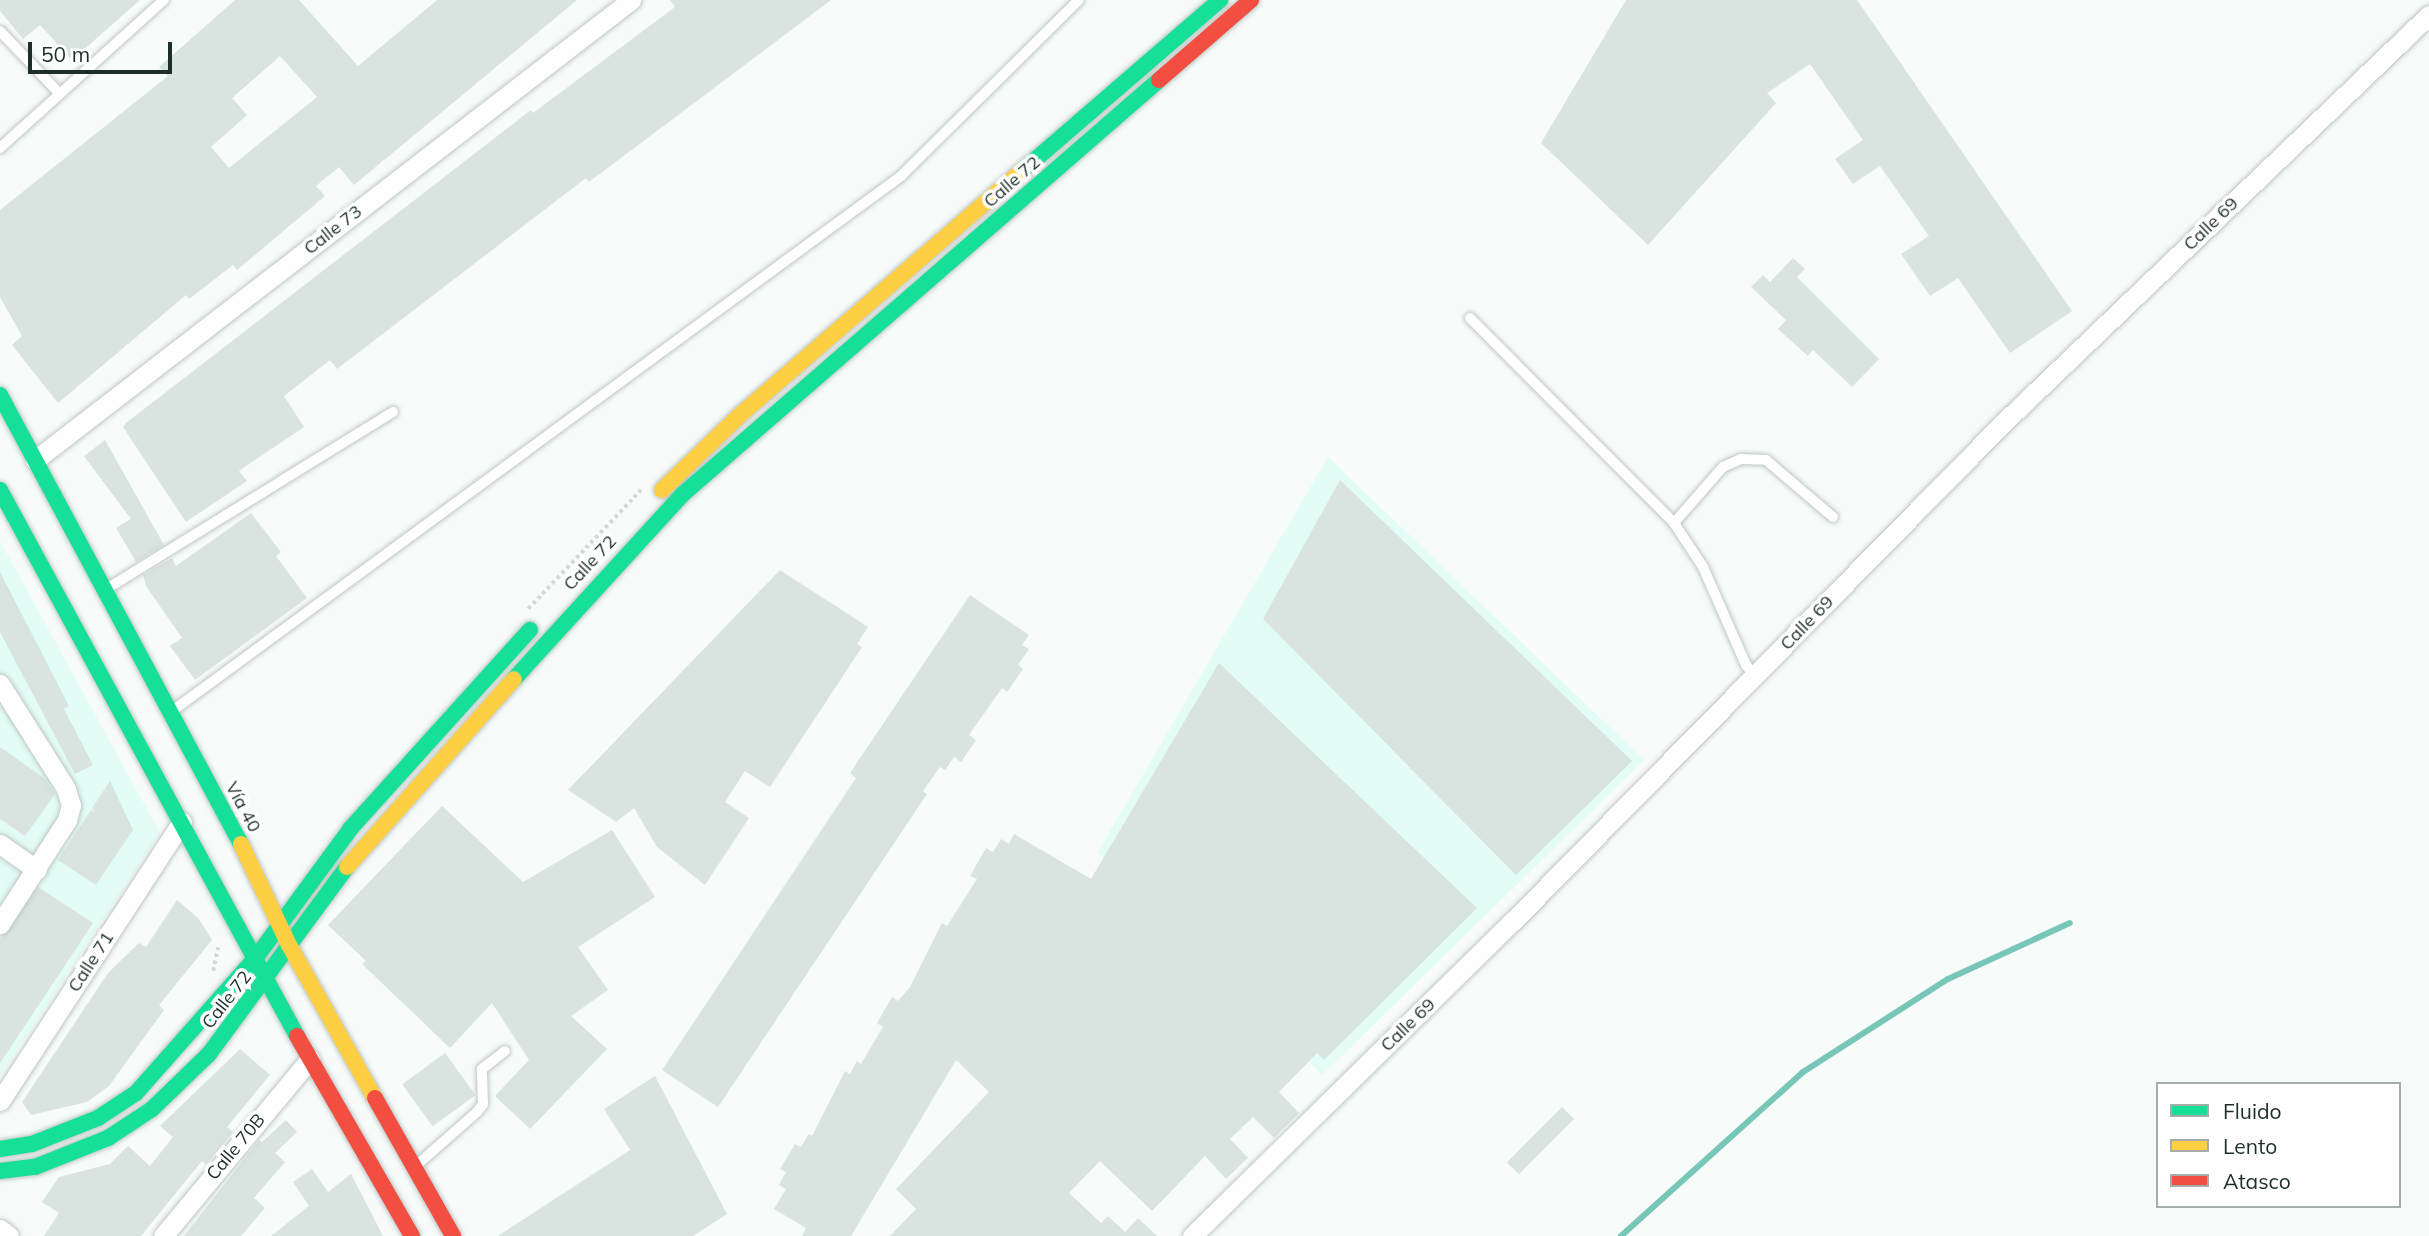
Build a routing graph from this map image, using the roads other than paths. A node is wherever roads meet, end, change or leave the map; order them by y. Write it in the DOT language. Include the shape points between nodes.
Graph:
graph roads {
  1 [pos="164,0"];
  2 [pos="631,0"];
  3 [pos="1079,0"];
  4 [pos="1220,0"];
  5 [pos="1251,0"];
  6 [pos="2429,16"];
  7 [pos="0,31"];
  8 [pos="58,92"];
  9 [pos="0,148"];
  10 [pos="1470,318"];
  11 [pos="0,395"];
  12 [pos="393,412"];
  13 [pos="35,460"];
  14 [pos="0,490"];
  15 [pos="649,505"];
  16 [pos="1833,517"];
  17 [pos="1674,523"];
  18 [pos="105,590"];
  19 [pos="546,612"];
  20 [pos="1755,676"];
  21 [pos="0,684"];
  22 [pos="171,712"];
  23 [pos="182,822"];
  24 [pos="0,844"];
  25 [pos="37,870"];
  26 [pos="0,924"];
  27 [pos="280,925"];
  28 [pos="289,945"];
  29 [pos="257,956"];
  30 [pos="268,979"];
  31 [pos="505,1051"];
  32 [pos="310,1059"];
  33 [pos="0,1101"];
  34 [pos="0,1149"];
  35 [pos="414,1166"];
  36 [pos="0,1171"];
  37 [pos="0,1229"];
  38 [pos="9,1236"];
  39 [pos="163,1236"];
  40 [pos="412,1236"];
  41 [pos="453,1236"];
  42 [pos="1192,1236"];
  1 -- 8 [label="lane"];
  2 -- 13 [label="street, Calle 73"];
  3 -- 22 [label="lane" via="901,176"];
  4 -- 15 [label="main road, Calle 72" via="740,415"];
  5 -- 28 [label="main road, Calle 72" via="682,494 366,841"];
  6 -- 20 [label="street, Calle 69" via="2002,424"];
  7 -- 8 [label="lane"];
  8 -- 9 [label="lane"];
  10 -- 17 [label="lane"];
  11 -- 13 [label="main road, Vía 40"];
  12 -- 18 [label="lane"];
  13 -- 18 [label="main road, Vía 40"];
  14 -- 23 [label="main road"];
  16 -- 17 [label="lane" via="1766,460 1741,459 1723,467"];
  17 -- 20 [label="lane" via="1703,567"];
  18 -- 22 [label="main road, Vía 40"];
  19 -- 27 [label="main road, Calle 72" via="351,828"];
  20 -- 42 [label="street, Calle 69"];
  21 -- 25 [label="street" via="71,804 67,820"];
  22 -- 27 [label="main road, Vía 40"];
  23 -- 29 [label="main road"];
  23 -- 33 [label="street, Calle 71"];
  24 -- 25 [label="street"];
  25 -- 26 [label="street"];
  27 -- 28 [label="main road, Vía 40"];
  27 -- 29 [label="main road, Calle 72"];
  28 -- 30 [label="main road, Calle 72"];
  28 -- 35 [label="main road, Vía 40"];
  29 -- 30 [label="main road"];
  29 -- 34 [label="main road, Calle 72" via="136,1093 98,1118 32,1144"];
  30 -- 32 [label="main road"];
  30 -- 36 [label="main road, Calle 72" via="209,1055 152,1109 96,1143 35,1167"];
  31 -- 35 [label="lane" via="482,1069 483,1104 477,1112 434,1154"];
  32 -- 39 [label="street, Calle 70B"];
  32 -- 40 [label="main road"];
  35 -- 41 [label="main road, Vía 40"];
  37 -- 38 [label="street"];
}
